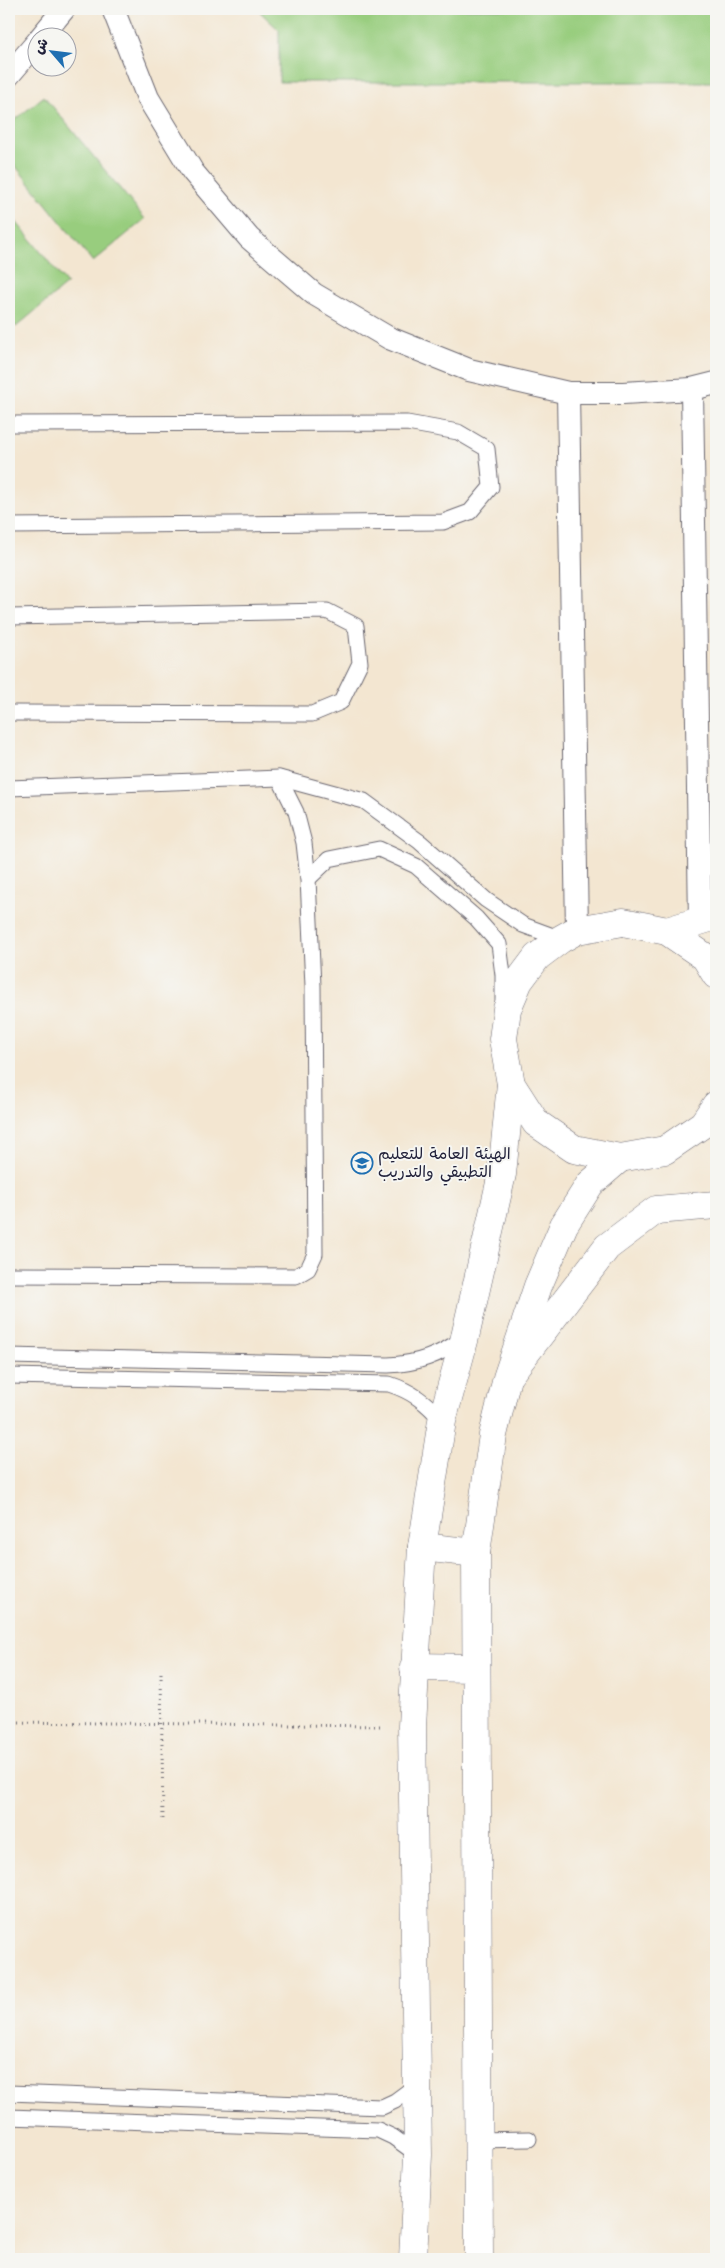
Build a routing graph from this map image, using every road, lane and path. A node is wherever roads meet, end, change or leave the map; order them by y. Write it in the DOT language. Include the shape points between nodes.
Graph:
graph roads {
  1 [pos="64,9"];
  2 [pos="113,9"];
  3 [pos="48,28"];
  4 [pos="28,53"];
  5 [pos="9,75"];
  6 [pos="716,383"];
  7 [pos="692,389"];
  8 [pos="568,393"];
  9 [pos="9,424"];
  10 [pos="9,526"];
  11 [pos="9,617"];
  12 [pos="9,713"];
  13 [pos="280,778"];
  14 [pos="9,788"];
  15 [pos="308,879"];
  16 [pos="708,919"];
  17 [pos="667,931"];
  18 [pos="569,935"];
  19 [pos="716,974"];
  20 [pos="502,1039"];
  21 [pos="511,1084"];
  22 [pos="716,1104"];
  23 [pos="620,1158"];
  24 [pos="716,1205"];
  25 [pos="9,1275"];
  26 [pos="465,1337"];
  27 [pos="9,1356"];
  28 [pos="9,1376"];
  29 [pos="507,1378"];
  30 [pos="442,1420"];
  31 [pos="422,1547"];
  32 [pos="476,1553"];
  33 [pos="414,1667"];
  34 [pos="475,1668"];
  35 [pos="161,1672"];
  36 [pos="9,1722"];
  37 [pos="162,1724"];
  38 [pos="412,1726"];
  39 [pos="163,1820"];
  40 [pos="418,2084"];
  41 [pos="9,2093"];
  42 [pos="9,2117"];
  43 [pos="529,2138"];
  44 [pos="478,2140"];
  45 [pos="418,2155"];
  46 [pos="413,2259"];
  47 [pos="479,2259"];
  1 -- 3 [label="street"];
  2 -- 8 [label="street" via="148,98 193,172 249,238 307,288 389,338 469,370"];
  4 -- 5 [label="street"];
  6 -- 7 [label="street"];
  7 -- 8 [label="street"];
  7 -- 16 [label="street"];
  8 -- 18 [label="street"];
  9 -- 10 [label="lane" via="407,423 458,432 487,449 490,487 470,512 443,522"];
  11 -- 12 [label="lane" via="327,611 356,626 360,663 341,702 312,714"];
  13 -- 14 [label="lane"];
  13 -- 15 [label="lane" via="296,812"];
  13 -- 18 [label="lane" via="364,801 420,842 486,900 523,925"];
  15 -- 20 [label="lane" via="329,858 379,849 416,866 476,918 499,944 503,975"];
  15 -- 25 [label="lane" via="313,986 315,1254 308,1269 296,1276"];
  16 -- 17 [label="street"];
  17 -- 18 [label="street" via="623,922"];
  17 -- 19 [label="street" via="705,957"];
  18 -- 20 [label="street" via="537,957 519,981 507,1009"];
  20 -- 21 [label="street"];
  21 -- 23 [label="street" via="536,1123 574,1149"];
  21 -- 26 [label="street" via="502,1174"];
  22 -- 23 [label="street" via="703,1124 665,1150"];
  23 -- 29 [label="street" via="590,1184 564,1225 538,1286"];
  24 -- 29 [label="street" via="656,1210 607,1247"];
  26 -- 27 [label="lane" via="437,1355 396,1364"];
  26 -- 30 [label="street"];
  28 -- 30 [label="lane" via="389,1384 419,1397"];
  29 -- 32 [label="street" via="493,1435"];
  30 -- 31 [label="street"];
  31 -- 32 [label="street"];
  31 -- 33 [label="street"];
  32 -- 34 [label="street"];
  33 -- 34 [label="street"];
  33 -- 38 [label="street"];
  34 -- 44 [label="street"];
  35 -- 37 [label="path"];
  36 -- 37 [label="path"];
  37 -- 38 [label="path"];
  37 -- 39 [label="path"];
  38 -- 40 [label="street"];
  40 -- 41 [label="lane" via="382,2107"];
  40 -- 45 [label="street"];
  42 -- 45 [label="lane" via="378,2130"];
  43 -- 44 [label="lane"];
  44 -- 47 [label="street"];
  45 -- 46 [label="street"];
}
